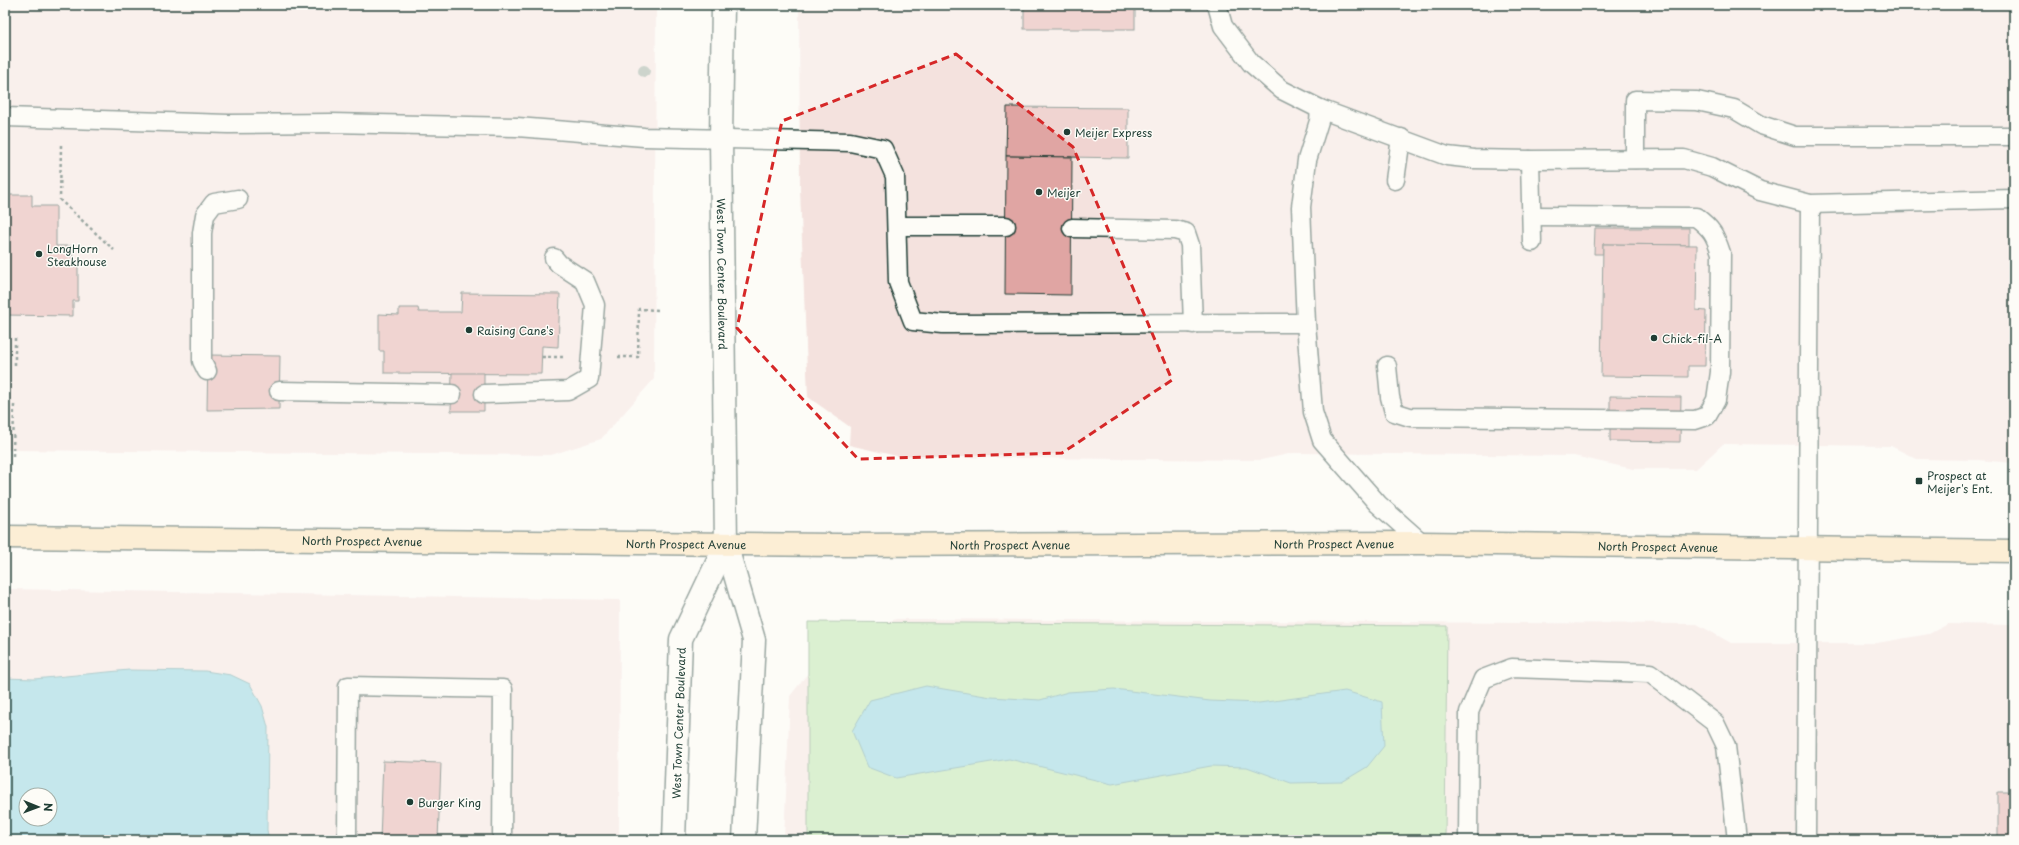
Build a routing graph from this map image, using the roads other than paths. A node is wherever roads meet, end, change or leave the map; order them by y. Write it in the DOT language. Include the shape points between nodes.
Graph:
graph roads {
  1 [pos="723,5"];
  2 [pos="1217,5"];
  3 [pos="1320,109"];
  4 [pos="5,117"];
  5 [pos="2014,136"];
  6 [pos="1401,138"];
  7 [pos="721,139"];
  8 [pos="1635,158"];
  9 [pos="1530,160"];
  10 [pos="1395,180"];
  11 [pos="238,199"];
  12 [pos="2014,199"];
  13 [pos="1810,204"];
  14 [pos="1532,216"];
  15 [pos="897,226"];
  16 [pos="1006,226"];
  17 [pos="1072,228"];
  18 [pos="1532,242"];
  19 [pos="554,258"];
  20 [pos="1306,323"];
  21 [pos="1193,324"];
  22 [pos="1387,366"];
  23 [pos="207,371"];
  24 [pos="279,391"];
  25 [pos="452,394"];
  26 [pos="484,394"];
  27 [pos="5,537"];
  28 [pos="1422,543"];
  29 [pos="726,544"];
  30 [pos="1808,547"];
  31 [pos="2014,551"];
  32 [pos="346,840"];
  33 [pos="502,840"];
  34 [pos="674,840"];
  35 [pos="744,840"];
  36 [pos="1468,840"];
  37 [pos="1737,840"];
  38 [pos="1806,840"];
  1 -- 7 [label="main road, West Town Center Boulevard"];
  2 -- 3 [label="lane" via="1223,26 1251,63 1282,90"];
  3 -- 6 [label="lane"];
  3 -- 20 [label="lane" via="1307,160 1300,207"];
  4 -- 7 [label="lane" via="228,124 517,126 644,137"];
  5 -- 8 [label="lane" via="1795,136 1761,125 1734,109 1697,101 1635,100"];
  6 -- 9 [label="lane" via="1447,156"];
  6 -- 10 [label="lane"];
  7 -- 15 [label="lane" via="850,142 883,148 895,176"];
  7 -- 29 [label="main road, West Town Center Boulevard"];
  8 -- 9 [label="lane"];
  8 -- 13 [label="lane" via="1684,159 1712,167 1760,191"];
  9 -- 14 [label="lane"];
  11 -- 23 [label="lane" via="214,203 203,227 202,361"];
  12 -- 13 [label="lane"];
  13 -- 30 [label="lane"];
  14 -- 18 [label="lane"];
  14 -- 22 [label="lane" via="1696,217 1710,228 1716,237 1721,254 1720,372 1716,400 1708,416 1695,420 1410,417 1394,412"];
  15 -- 16 [label="lane"];
  15 -- 21 [label="lane" via="898,282 914,321 943,324"];
  17 -- 21 [label="lane" via="1159,229 1186,233 1190,245"];
  19 -- 26 [label="lane" via="585,281 595,305 589,379 568,391"];
  20 -- 21 [label="lane"];
  20 -- 28 [label="lane" via="1313,412 1322,440 1378,504"];
  24 -- 25 [label="lane"];
  27 -- 29 [label="main road, North Prospect Avenue"];
  28 -- 29 [label="main road, North Prospect Avenue"];
  28 -- 30 [label="main road, North Prospect Avenue"];
  29 -- 34 [label="main road, West Town Center Boulevard" via="681,639"];
  29 -- 35 [label="main road, West Town Center Boulevard" via="754,640"];
  30 -- 31 [label="main road, North Prospect Avenue"];
  30 -- 38 [label="lane"];
  32 -- 33 [label="lane" via="348,686 503,689"];
  36 -- 37 [label="lane" via="1469,712 1482,679 1512,668 1650,673 1674,691 1715,723 1726,746"];
}
